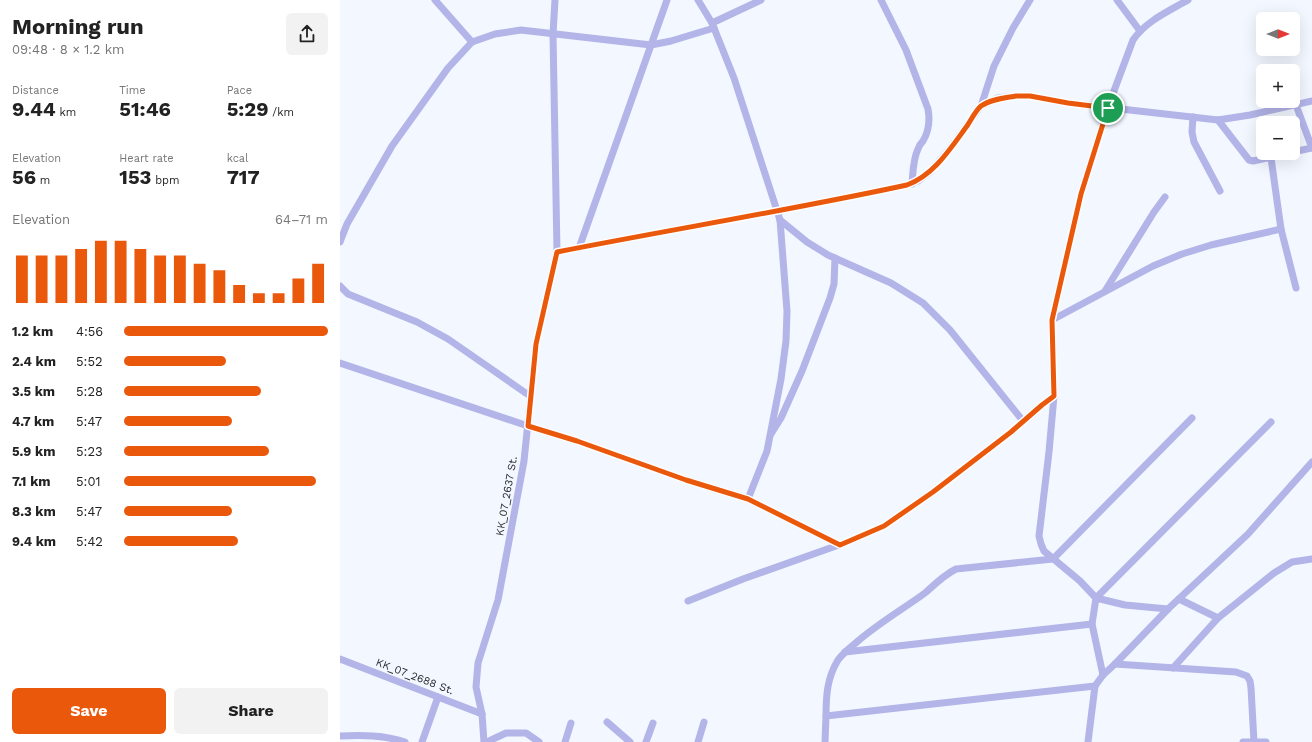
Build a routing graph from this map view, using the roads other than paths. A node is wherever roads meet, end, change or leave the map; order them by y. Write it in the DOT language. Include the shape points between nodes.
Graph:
graph roads {
  1 [pos="434,0"];
  2 [pos="555,0"];
  3 [pos="667,0"];
  4 [pos="698,0"];
  5 [pos="761,0"];
  6 [pos="881,0"];
  7 [pos="1030,0"];
  8 [pos="1117,0"];
  9 [pos="1188,0"];
  10 [pos="713,26"];
  11 [pos="1140,31"];
  12 [pos="553,34"];
  13 [pos="472,42"];
  14 [pos="651,44"];
  15 [pos="1312,101"];
  16 [pos="1300,104"];
  17 [pos="981,106"];
  18 [pos="1108,108"];
  19 [pos="1282,108"];
  20 [pos="1297,108"];
  21 [pos="1193,117"];
  22 [pos="1218,120"];
  23 [pos="1312,148"];
  24 [pos="1300,151"];
  25 [pos="1259,160"];
  26 [pos="1271,160"];
  27 [pos="912,184"];
  28 [pos="1220,192"];
  29 [pos="1165,197"];
  30 [pos="778,211"];
  31 [pos="780,220"];
  32 [pos="343,223"];
  33 [pos="1281,229"];
  34 [pos="340,242"];
  35 [pos="579,248"];
  36 [pos="557,252"];
  37 [pos="835,258"];
  38 [pos="340,286"];
  39 [pos="1296,288"];
  40 [pos="1104,292"];
  41 [pos="1052,320"];
  42 [pos="340,362"];
  43 [pos="530,396"];
  44 [pos="1054,396"];
  45 [pos="1192,418"];
  46 [pos="1023,421"];
  47 [pos="1271,422"];
  48 [pos="528,426"];
  49 [pos="770,436"];
  50 [pos="1312,462"];
  51 [pos="748,499"];
  52 [pos="840,545"];
  53 [pos="1053,559"];
  54 [pos="1312,559"];
  55 [pos="1096,598"];
  56 [pos="1179,599"];
  57 [pos="688,602"];
  58 [pos="1168,610"];
  59 [pos="1218,618"];
  60 [pos="1092,624"];
  61 [pos="844,652"];
  62 [pos="340,659"];
  63 [pos="1116,664"];
  64 [pos="1173,668"];
  65 [pos="1103,675"];
  66 [pos="1095,686"];
  67 [pos="438,697"];
  68 [pos="482,714"];
  69 [pos="826,716"];
  70 [pos="607,722"];
  71 [pos="704,722"];
  72 [pos="571,723"];
  73 [pos="653,723"];
  74 [pos="340,736"];
  75 [pos="369,739"];
  76 [pos="405,742"];
  77 [pos="422,742"];
  78 [pos="484,742"];
  79 [pos="487,742"];
  80 [pos="539,742"];
  81 [pos="565,742"];
  82 [pos="630,742"];
  83 [pos="646,742"];
  84 [pos="698,742"];
  85 [pos="825,742"];
  86 [pos="1088,742"];
  87 [pos="1243,742"];
  88 [pos="1254,742"];
  89 [pos="1266,742"];
  1 -- 13 [label="street"];
  2 -- 12 [label="street, KK_07_2637 St."];
  3 -- 14 [label="street"];
  4 -- 10 [label="street"];
  5 -- 10 [label="street"];
  6 -- 27 [label="street" via="906,50 928,109 929,124 914,159"];
  7 -- 17 [label="street" via="994,66"];
  8 -- 11 [label="street"];
  9 -- 11 [label="street"];
  10 -- 14 [label="street" via="671,41"];
  10 -- 30 [label="street" via="734,78"];
  11 -- 18 [label="street" via="1133,40"];
  12 -- 13 [label="street" via="521,30 495,34"];
  12 -- 14 [label="street"];
  12 -- 36 [label="street, KK_07_2637 St."];
  13 -- 32 [label="street" via="448,68 392,146"];
  14 -- 35 [label="street"];
  15 -- 16 [label="street"];
  17 -- 18 [label="street" via="998,98 1030,96"];
  17 -- 27 [label="street" via="930,172"];
  18 -- 21 [label="street"];
  18 -- 41 [label="street" via="1081,194"];
  19 -- 22 [label="street"];
  20 -- 23 [label="street"];
  21 -- 22 [label="street"];
  21 -- 28 [label="street" via="1194,142"];
  22 -- 25 [label="street" via="1248,160"];
  23 -- 24 [label="street"];
  26 -- 33 [label="street"];
  27 -- 30 [label="street"];
  29 -- 40 [label="street"];
  30 -- 31 [label="street"];
  30 -- 35 [label="street"];
  31 -- 37 [label="street" via="807,242"];
  31 -- 49 [label="street" via="787,311 786,342"];
  32 -- 34 [label="street"];
  33 -- 39 [label="street"];
  33 -- 40 [label="street" via="1182,254"];
  35 -- 36 [label="street"];
  36 -- 43 [label="street, KK_07_2637 St." via="536,344"];
  37 -- 46 [label="street" via="891,283 923,302 950,330"];
  37 -- 49 [label="street" via="834,284 830,298 782,418"];
  38 -- 43 [label="street" via="348,294 417,322 448,339"];
  40 -- 41 [label="street"];
  41 -- 44 [label="street"];
  42 -- 48 [label="street"];
  43 -- 48 [label="street, KK_07_2637 St."];
  44 -- 46 [label="street"];
  44 -- 53 [label="street" via="1039,536 1044,551"];
  45 -- 53 [label="street"];
  46 -- 52 [label="street" via="933,492 884,526"];
  47 -- 55 [label="street"];
  48 -- 51 [label="street"];
  48 -- 68 [label="street, KK_07_2637 St." via="524,461 498,600 478,662 476,687"];
  49 -- 51 [label="street" via="767,451"];
  50 -- 56 [label="street" via="1248,534"];
  51 -- 52 [label="street"];
  52 -- 57 [label="street" via="743,579"];
  53 -- 55 [label="street"];
  53 -- 61 [label="street" via="956,568"];
  54 -- 59 [label="street" via="1284,566"];
  55 -- 58 [label="street" via="1125,606"];
  55 -- 60 [label="street"];
  56 -- 58 [label="street"];
  56 -- 59 [label="street"];
  58 -- 63 [label="street"];
  59 -- 64 [label="street"];
  60 -- 61 [label="street"];
  60 -- 65 [label="street"];
  61 -- 69 [label="street" via="830,677 826,696"];
  62 -- 67 [label="street, KK_07_2688 St."];
  63 -- 64 [label="street"];
  63 -- 65 [label="street"];
  64 -- 88 [label="street" via="1236,672 1247,676 1251,688"];
  65 -- 66 [label="street"];
  66 -- 69 [label="street"];
  66 -- 86 [label="street"];
  67 -- 68 [label="street, KK_07_2688 St."];
  67 -- 77 [label="street"];
  68 -- 78 [label="street, KK_07_2637 St."];
  69 -- 85 [label="street"];
  70 -- 82 [label="street"];
  71 -- 84 [label="street"];
  72 -- 81 [label="street"];
  73 -- 83 [label="street"];
  74 -- 75 [label="street"];
  75 -- 76 [label="street" via="393,738"];
  79 -- 80 [label="street" via="506,733 526,733"];
  87 -- 88 [label="street"];
  88 -- 89 [label="street"];
}
